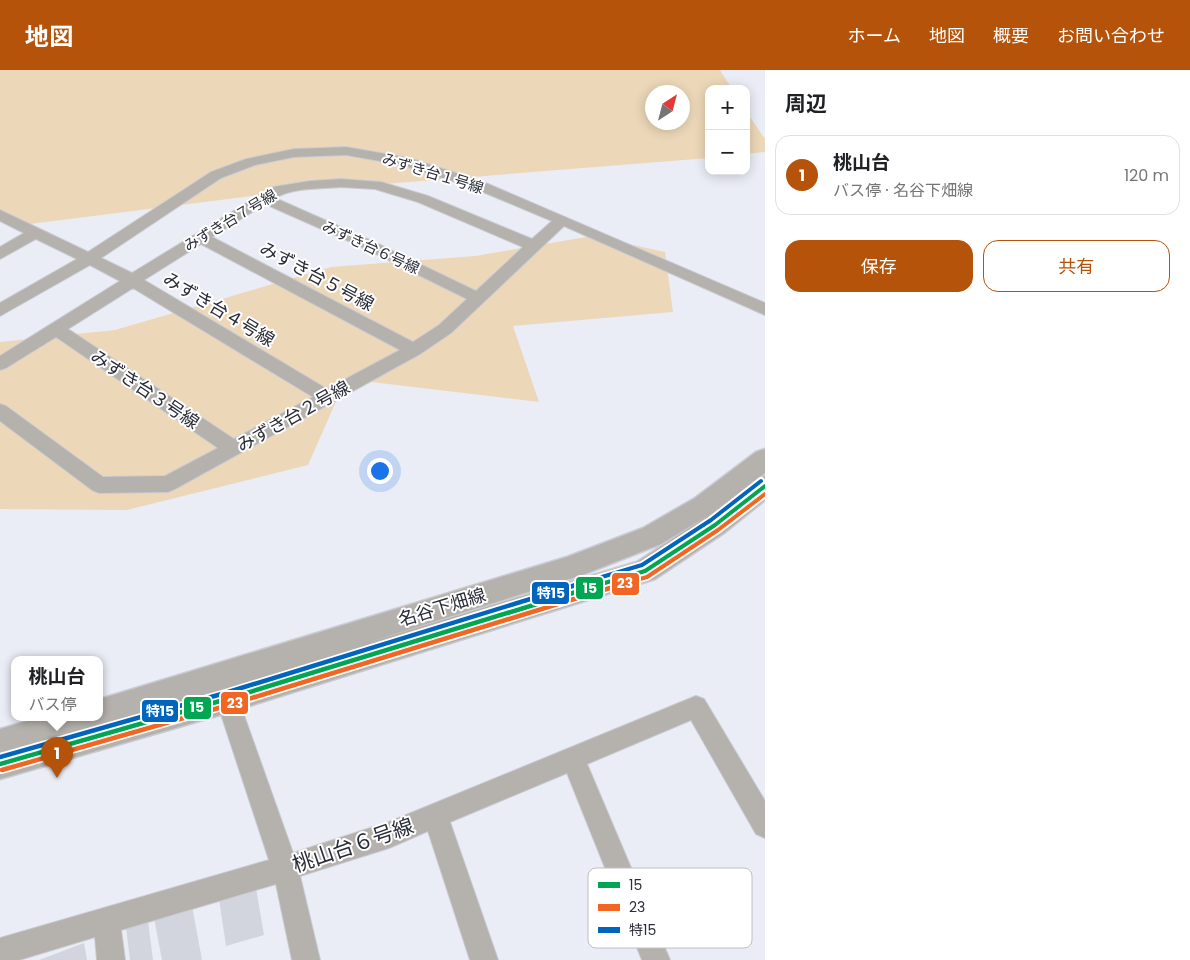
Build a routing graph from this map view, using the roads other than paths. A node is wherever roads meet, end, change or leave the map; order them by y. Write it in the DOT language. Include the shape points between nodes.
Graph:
graph roads {
  1 [pos="264,198"];
  2 [pos="0,216"];
  3 [pos="562,220"];
  4 [pos="34,233"];
  5 [pos="201,237"];
  6 [pos="534,246"];
  7 [pos="0,254"];
  8 [pos="88,260"];
  9 [pos="132,280"];
  10 [pos="478,298"];
  11 [pos="765,309"];
  12 [pos="0,310"];
  13 [pos="56,329"];
  14 [pos="414,350"];
  15 [pos="0,364"];
  16 [pos="328,398"];
  17 [pos="5,421"];
  18 [pos="234,449"];
  19 [pos="765,459"];
  20 [pos="765,486"];
  21 [pos="223,687"];
  22 [pos="103,712"];
  23 [pos="75,721"];
  24 [pos="0,744"];
  25 [pos="0,753"];
  26 [pos="574,758"];
  27 [pos="0,764"];
  28 [pos="435,815"];
  29 [pos="765,825"];
  30 [pos="285,868"];
  31 [pos="619,868"];
  32 [pos="107,921"];
  33 [pos="651,948"];
  34 [pos="0,952"];
  35 [pos="111,960"];
  36 [pos="306,960"];
  37 [pos="484,960"];
  38 [pos="656,960"];
  1 -- 5 [label="street, みずき台７号線"];
  1 -- 6 [label="street, みずき台７号線" via="278,190 310,185 376,185 424,199"];
  1 -- 10 [label="street, みずき台６号線"];
  2 -- 4 [label="street, みずき台４号線"];
  3 -- 6 [label="street, みずき台２号線"];
  3 -- 8 [label="street, みずき台１号線" via="476,184 404,161 346,151 294,153 251,162 216,176"];
  3 -- 11 [label="street, みずき台１号線"];
  4 -- 7 [label="street"];
  4 -- 8 [label="street, みずき台４号線"];
  5 -- 9 [label="street, みずき台７号線"];
  5 -- 14 [label="street, みずき台５号線"];
  6 -- 10 [label="street, みずき台２号線"];
  8 -- 9 [label="street, みずき台４号線"];
  8 -- 12 [label="street, みずき台１号線"];
  9 -- 13 [label="street, みずき台７号線"];
  9 -- 16 [label="street, みずき台４号線"];
  10 -- 14 [label="street, みずき台２号線"];
  13 -- 15 [label="street, みずき台７号線"];
  13 -- 18 [label="street, みずき台３号線"];
  14 -- 16 [label="street, みずき台２号線"];
  16 -- 18 [label="street, みずき台２号線"];
  17 -- 18 [label="street, みずき台２号線" via="99,484 168,484"];
  19 -- 21 [label="street, 名谷下畑線" via="704,505 652,536 572,567"];
  20 -- 21 [label="street, 名谷下畑線" via="645,570"];
  21 -- 22 [label="street, 名谷下畑線"];
  21 -- 27 [label="street, 名谷下畑線"];
  21 -- 30 [label="street"];
  23 -- 24 [label="street"];
  25 -- 27 [label="street"];
  26 -- 28 [label="street, 桃山台６号線"];
  26 -- 29 [label="street, 桃山台６号線" via="696,707"];
  26 -- 31 [label="street"];
  28 -- 30 [label="street, 桃山台６号線" via="389,834"];
  28 -- 37 [label="street"];
  30 -- 32 [label="street, 桃山台６号線"];
  30 -- 36 [label="street"];
  32 -- 34 [label="street, 桃山台６号線"];
  32 -- 35 [label="street"];
  33 -- 38 [label="street"];
}
